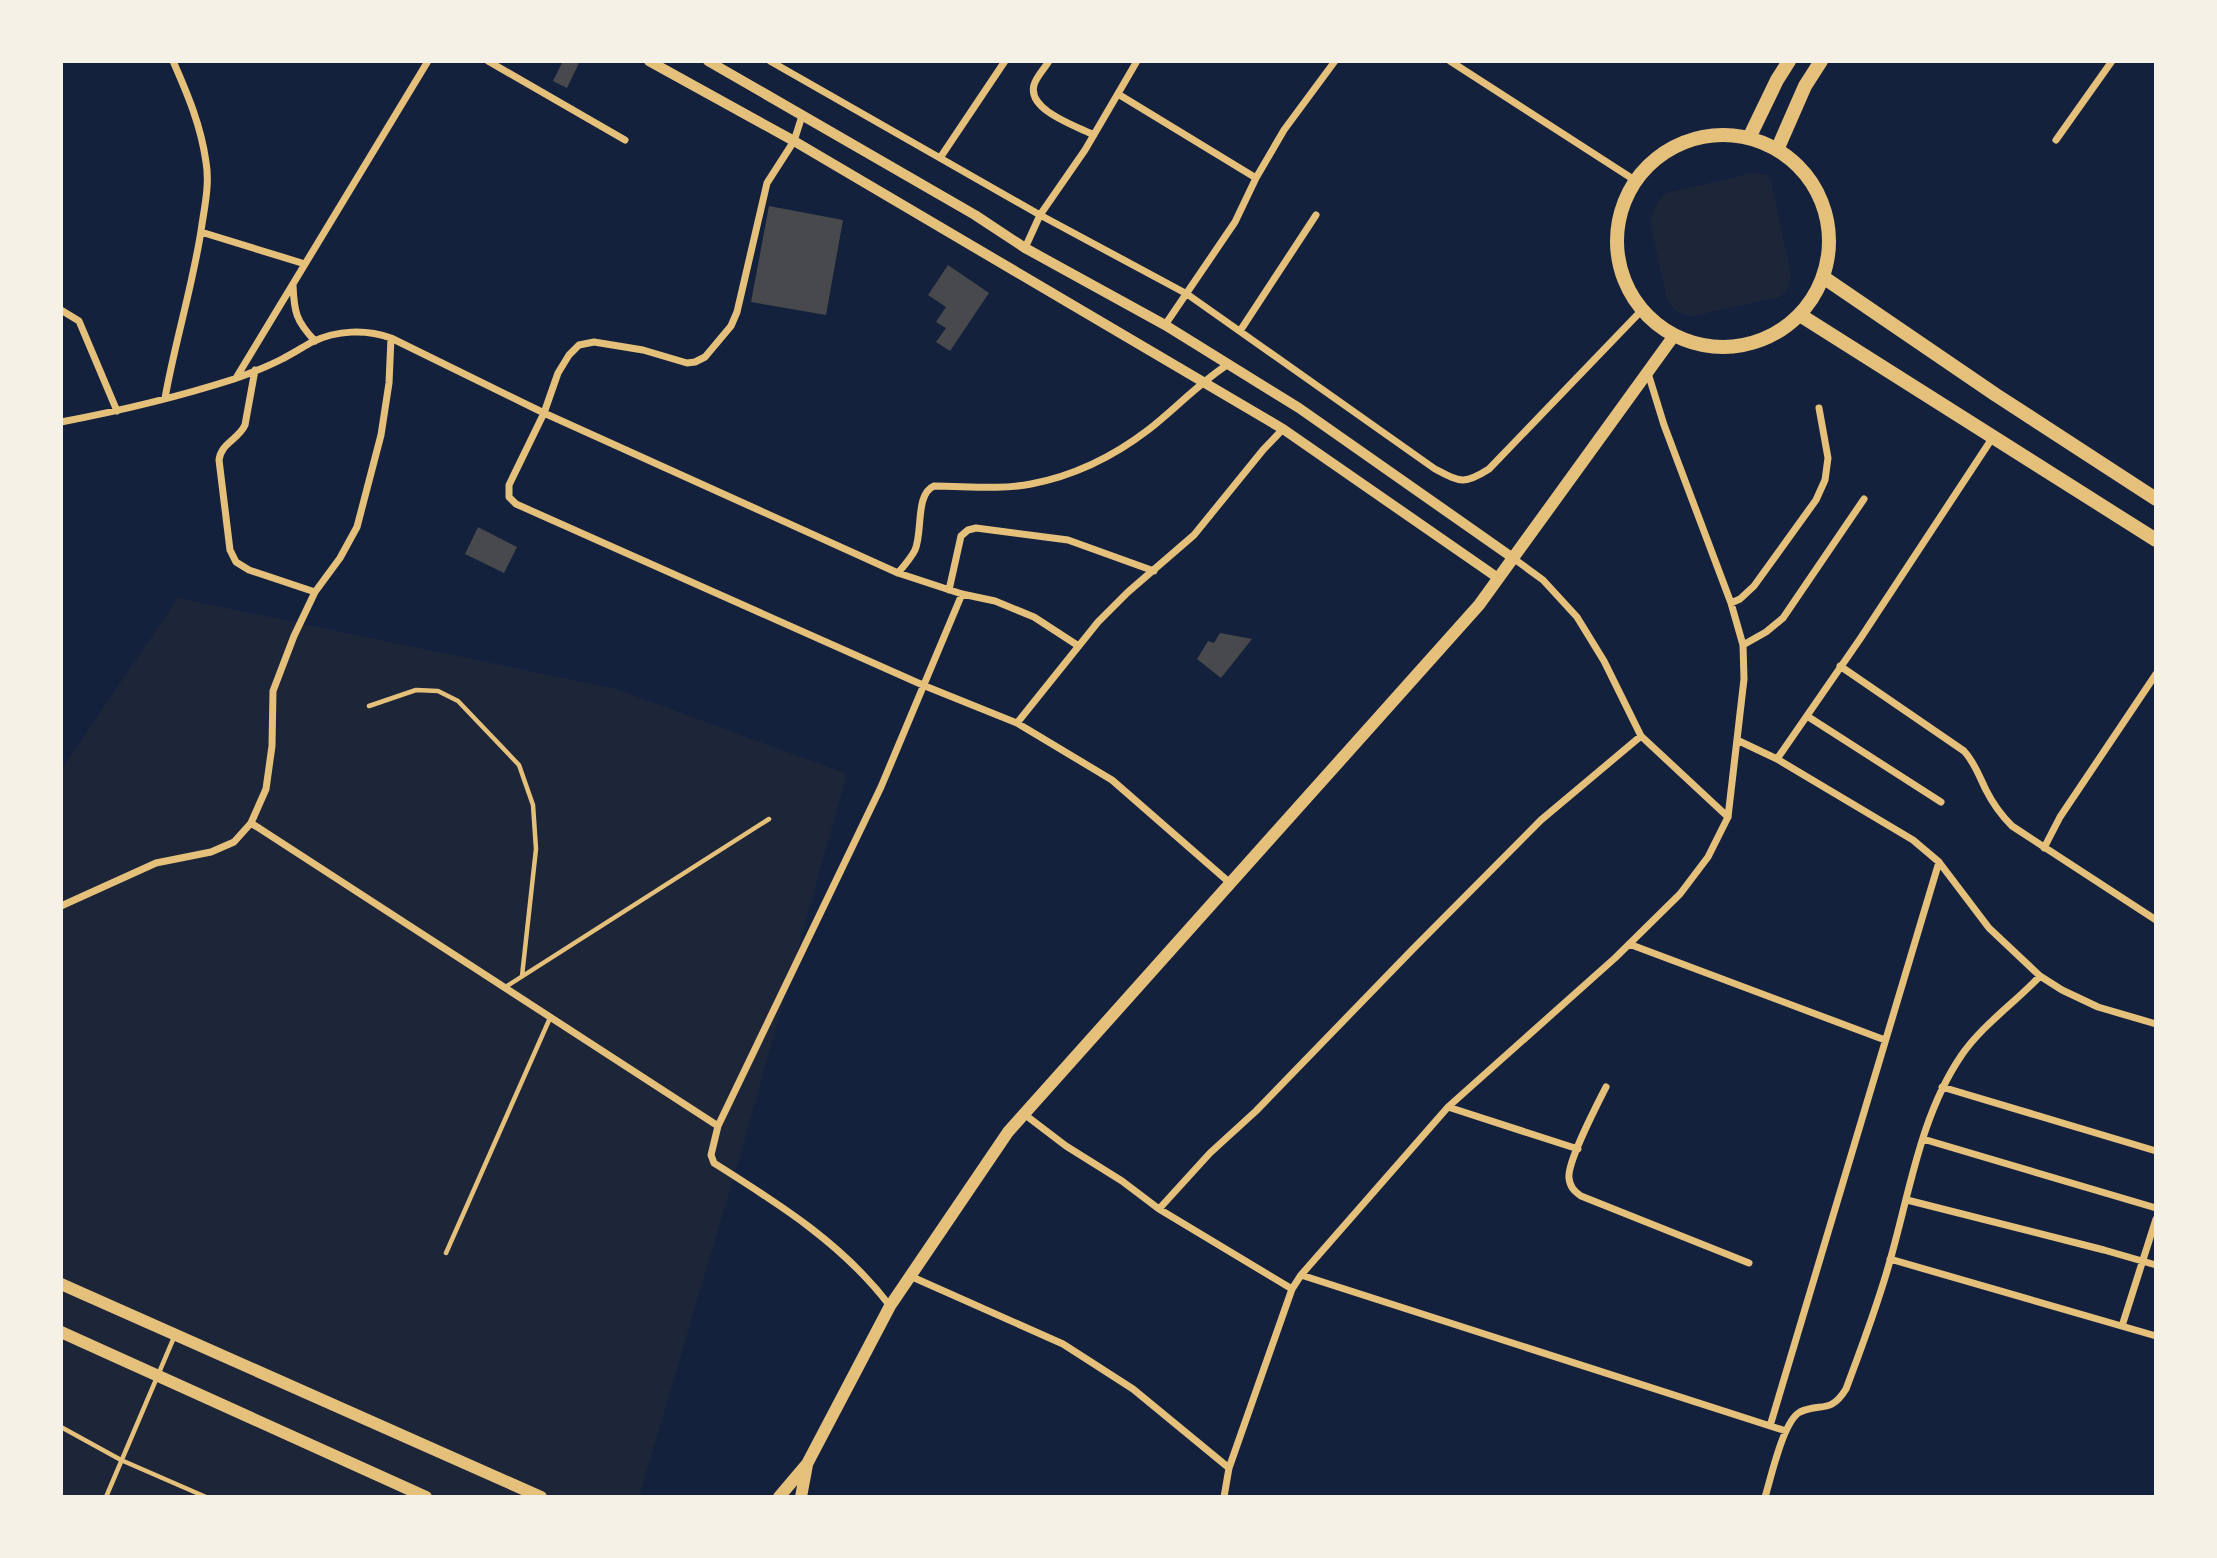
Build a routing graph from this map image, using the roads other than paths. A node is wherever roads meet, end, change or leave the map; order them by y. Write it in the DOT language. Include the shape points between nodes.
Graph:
graph roads {
  1 [pos="173,61"];
  2 [pos="428,61"];
  3 [pos="488,61"];
  4 [pos="649,61"];
  5 [pos="708,61"];
  6 [pos="770,61"];
  7 [pos="1005,61"];
  8 [pos="1049,61"];
  9 [pos="1137,61"];
  10 [pos="1335,61"];
  11 [pos="1450,61"];
  12 [pos="1789,61"];
  13 [pos="1821,61"];
  14 [pos="2112,61"];
  15 [pos="1118,94"];
  16 [pos="802,116"];
  17 [pos="1094,135"];
  18 [pos="1749,138"];
  19 [pos="625,140"];
  20 [pos="2056,140"];
  21 [pos="794,141"];
  22 [pos="1777,150"];
  23 [pos="940,158"];
  24 [pos="1256,178"];
  25 [pos="1636,181"];
  26 [pos="1040,215"];
  27 [pos="1316,215"];
  28 [pos="201,232"];
  29 [pos="1026,248"];
  30 [pos="305,264"];
  31 [pos="1824,276"];
  32 [pos="293,283"];
  33 [pos="1188,293"];
  34 [pos="61,310"];
  35 [pos="1642,310"];
  36 [pos="1800,315"];
  37 [pos="1165,325"];
  38 [pos="1240,331"];
  39 [pos="1673,337"];
  40 [pos="391,338"];
  41 [pos="315,341"];
  42 [pos="1227,365"];
  43 [pos="255,370"];
  44 [pos="1648,373"];
  45 [pos="236,378"];
  46 [pos="1202,382"];
  47 [pos="165,398"];
  48 [pos="1819,408"];
  49 [pos="117,411"];
  50 [pos="544,413"];
  51 [pos="61,422"];
  52 [pos="1283,429"];
  53 [pos="1993,437"];
  54 [pos="1864,499"];
  55 [pos="2156,499"];
  56 [pos="2156,540"];
  57 [pos="1513,558"];
  58 [pos="1154,571"];
  59 [pos="898,573"];
  60 [pos="1498,578"];
  61 [pos="949,590"];
  62 [pos="315,592"];
  63 [pos="961,594"];
  64 [pos="1731,603"];
  65 [pos="1743,645"];
  66 [pos="1077,646"];
  67 [pos="1840,666"];
  68 [pos="2156,674"];
  69 [pos="925,686"];
  70 [pos="369,706"];
  71 [pos="1807,716"];
  72 [pos="1017,723"];
  73 [pos="1641,736"];
  74 [pos="1737,740"];
  75 [pos="1777,759"];
  76 [pos="1941,802"];
  77 [pos="1728,817"];
  78 [pos="769,819"];
  79 [pos="251,823"];
  80 [pos="2044,848"];
  81 [pos="1939,862"];
  82 [pos="1230,883"];
  83 [pos="61,906"];
  84 [pos="2156,920"];
  85 [pos="1629,944"];
  86 [pos="522,976"];
  87 [pos="2040,976"];
  88 [pos="504,988"];
  89 [pos="550,1018"];
  90 [pos="2156,1024"];
  91 [pos="1885,1040"];
  92 [pos="1606,1087"];
  93 [pos="1942,1087"];
  94 [pos="1448,1107"];
  95 [pos="1024,1114"];
  96 [pos="718,1126"];
  97 [pos="1923,1139"];
  98 [pos="1578,1149"];
  99 [pos="2156,1152"];
  100 [pos="1907,1200"];
  101 [pos="2156,1208"];
  102 [pos="1159,1209"];
  103 [pos="2156,1219"];
  104 [pos="446,1253"];
  105 [pos="1891,1259"];
  106 [pos="2141,1261"];
  107 [pos="1749,1263"];
  108 [pos="2156,1265"];
  109 [pos="1301,1275"];
  110 [pos="911,1276"];
  111 [pos="61,1283"];
  112 [pos="1292,1289"];
  113 [pos="890,1306"];
  114 [pos="2122,1326"];
  115 [pos="61,1332"];
  116 [pos="175,1334"];
  117 [pos="2156,1336"];
  118 [pos="157,1374"];
  119 [pos="1770,1426"];
  120 [pos="61,1427"];
  121 [pos="1786,1431"];
  122 [pos="121,1460"];
  123 [pos="807,1464"];
  124 [pos="1229,1468"];
  125 [pos="403,1492"];
  126 [pos="106,1497"];
  127 [pos="206,1497"];
  128 [pos="426,1497"];
  129 [pos="541,1497"];
  130 [pos="779,1497"];
  131 [pos="801,1497"];
  132 [pos="1224,1497"];
  133 [pos="1765,1497"];
  1 -- 28 [label="street" via="200,128 207,166"];
  2 -- 30 [label="street"];
  3 -- 19 [label="street"];
  4 -- 21 [label="street"];
  5 -- 16 [label="street"];
  6 -- 23 [label="street"];
  7 -- 23 [label="street"];
  8 -- 17 [label="street" via="1034,85 1040,108"];
  9 -- 15 [label="street"];
  10 -- 24 [label="street" via="1284,130"];
  11 -- 25 [label="street"];
  12 -- 18 [label="main road"];
  13 -- 22 [label="main road"];
  14 -- 20 [label="street"];
  15 -- 17 [label="street"];
  15 -- 24 [label="street"];
  16 -- 21 [label="street"];
  16 -- 29 [label="street"];
  17 -- 26 [label="street"];
  18 -- 22 [label="main road"];
  18 -- 25 [label="main road" via="1717,135 1686,142 1658,158"];
  21 -- 46 [label="street"];
  21 -- 50 [label="street" via="767,183 737,312 705,357 687,363 643,350 594,342 579,345 558,373"];
  22 -- 31 [label="main road" via="1800,168 1817,192 1827,219 1829,248"];
  23 -- 26 [label="street"];
  24 -- 33 [label="street" via="1235,222"];
  25 -- 35 [label="main road" via="1621,212 1617,246 1624,280"];
  26 -- 29 [label="street"];
  26 -- 33 [label="street"];
  27 -- 38 [label="street"];
  28 -- 30 [label="street"];
  28 -- 47 [label="street"];
  29 -- 37 [label="street"];
  30 -- 32 [label="street"];
  31 -- 36 [label="main road"];
  31 -- 55 [label="main road"];
  32 -- 41 [label="street" via="297,318"];
  32 -- 45 [label="street"];
  33 -- 37 [label="street"];
  33 -- 38 [label="street"];
  34 -- 49 [label="street" via="79,321"];
  35 -- 38 [label="street" via="1489,469 1459,482"];
  35 -- 39 [label="main road"];
  36 -- 39 [label="main road" via="1771,337 1737,347 1700,346"];
  36 -- 53 [label="main road"];
  37 -- 42 [label="street"];
  39 -- 44 [label="main road"];
  40 -- 41 [label="street" via="361,331"];
  40 -- 50 [label="street"];
  40 -- 62 [label="street" via="381,435 357,527"];
  41 -- 43 [label="street"];
  42 -- 46 [label="street"];
  42 -- 57 [label="street" via="1298,408"];
  43 -- 45 [label="street"];
  43 -- 62 [label="street" via="245,425 220,452 230,550 236,562 249,570"];
  44 -- 57 [label="main road"];
  44 -- 64 [label="street"];
  45 -- 47 [label="street"];
  46 -- 52 [label="street"];
  46 -- 59 [label="street" via="1166,416 1099,462 1031,484 927,489 915,551"];
  47 -- 49 [label="street"];
  48 -- 64 [label="street" via="1828,458 1816,500 1754,586"];
  49 -- 51 [label="street"];
  50 -- 59 [label="street"];
  50 -- 69 [label="street" via="509,485 509,497 516,504"];
  52 -- 58 [label="street" via="1194,535"];
  52 -- 60 [label="street"];
  53 -- 56 [label="main road"];
  53 -- 67 [label="street"];
  54 -- 65 [label="street" via="1783,618"];
  57 -- 60 [label="main road"];
  57 -- 73 [label="street" via="1543,580 1577,617"];
  58 -- 61 [label="street" via="1068,540 976,528 961,536"];
  58 -- 66 [label="street"];
  59 -- 61 [label="street"];
  60 -- 82 [label="main road" via="1479,605"];
  61 -- 63 [label="street"];
  62 -- 79 [label="street" via="274,691 266,789"];
  63 -- 66 [label="street" via="995,601 1034,617"];
  63 -- 69 [label="street"];
  64 -- 65 [label="street"];
  65 -- 74 [label="street"];
  66 -- 72 [label="street"];
  67 -- 71 [label="street"];
  67 -- 80 [label="street" via="1964,751 1974,761 1998,812"];
  68 -- 80 [label="street"];
  69 -- 72 [label="street"];
  69 -- 96 [label="street"];
  70 -- 86 [label="lane" via="416,690 438,691 458,701 519,765 533,804 536,849"];
  71 -- 75 [label="street"];
  71 -- 76 [label="street"];
  72 -- 82 [label="street" via="1112,780"];
  73 -- 77 [label="street"];
  73 -- 102 [label="street" via="1542,820"];
  74 -- 75 [label="street"];
  74 -- 77 [label="street"];
  75 -- 81 [label="street" via="1913,840"];
  77 -- 85 [label="street" via="1708,857 1687,885"];
  78 -- 86 [label="lane"];
  79 -- 83 [label="street" via="234,842 211,852 156,863"];
  79 -- 88 [label="street"];
  80 -- 84 [label="street"];
  81 -- 87 [label="street" via="1989,928"];
  81 -- 91 [label="street"];
  82 -- 95 [label="main road"];
  85 -- 91 [label="street"];
  85 -- 94 [label="street"];
  86 -- 88 [label="lane"];
  87 -- 90 [label="street" via="2098,1007"];
  87 -- 93 [label="street" via="1963,1053"];
  88 -- 89 [label="street"];
  89 -- 96 [label="street"];
  89 -- 104 [label="lane"];
  91 -- 119 [label="street"];
  92 -- 98 [label="street"];
  93 -- 97 [label="street"];
  93 -- 99 [label="street"];
  94 -- 98 [label="street"];
  94 -- 109 [label="street"];
  95 -- 102 [label="street"];
  95 -- 110 [label="main road"];
  96 -- 113 [label="street" via="711,1154 715,1163 821,1234"];
  97 -- 100 [label="street"];
  97 -- 101 [label="street"];
  98 -- 107 [label="street" via="1568,1176 1581,1196"];
  100 -- 105 [label="street"];
  100 -- 106 [label="street"];
  102 -- 112 [label="street"];
  103 -- 106 [label="street"];
  105 -- 114 [label="street"];
  105 -- 121 [label="street" via="1846,1390 1829,1407 1799,1412"];
  106 -- 108 [label="street"];
  106 -- 114 [label="street"];
  109 -- 112 [label="street"];
  109 -- 119 [label="street"];
  110 -- 113 [label="main road"];
  110 -- 124 [label="street" via="1063,1343 1133,1388"];
  111 -- 116 [label="main road"];
  112 -- 124 [label="street"];
  113 -- 123 [label="main road"];
  114 -- 117 [label="street"];
  115 -- 118 [label="main road"];
  116 -- 118 [label="lane"];
  116 -- 129 [label="main road"];
  118 -- 122 [label="lane"];
  118 -- 125 [label="main road"];
  119 -- 121 [label="street"];
  120 -- 122 [label="lane"];
  121 -- 133 [label="street"];
  122 -- 126 [label="lane"];
  122 -- 127 [label="lane"];
  123 -- 130 [label="main road"];
  123 -- 131 [label="main road"];
  124 -- 132 [label="street"];
  125 -- 128 [label="main road"];
}
